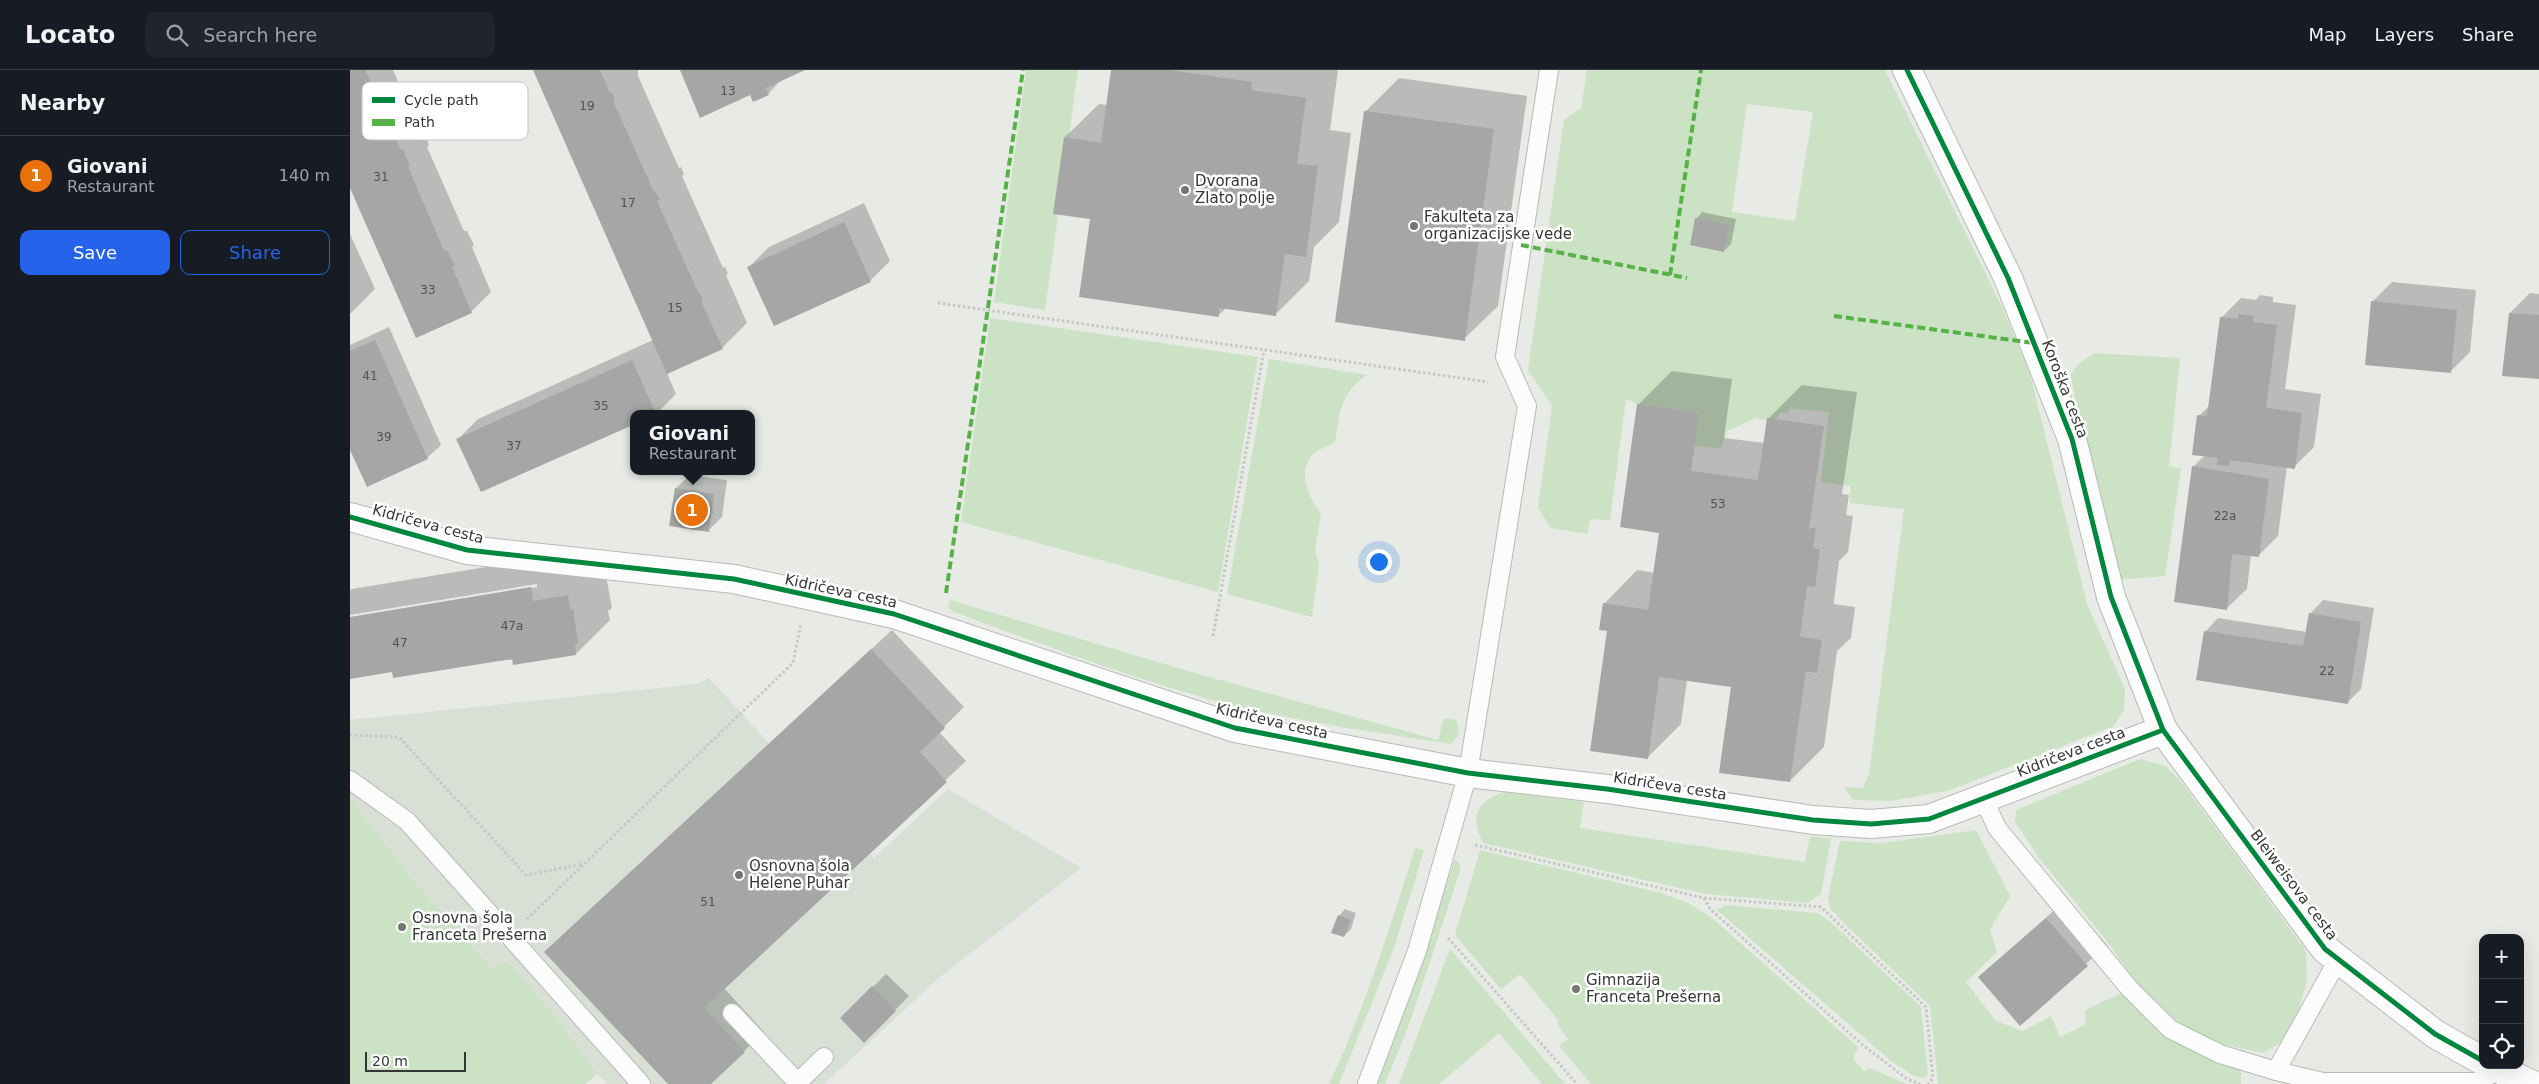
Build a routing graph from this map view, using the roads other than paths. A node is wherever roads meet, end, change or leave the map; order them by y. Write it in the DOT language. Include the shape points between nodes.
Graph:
graph roads {
  1 [pos="1546,70"];
  2 [pos="1907,70"];
  3 [pos="350,516"];
  4 [pos="2162,730"];
  5 [pos="1468,773"];
  6 [pos="350,780"];
  7 [pos="1984,800"];
  8 [pos="2339,958"];
  9 [pos="732,1013"];
  10 [pos="824,1057"];
  11 [pos="2479,1059"];
  12 [pos="2487,1069"];
  13 [pos="2498,1069"];
  14 [pos="2276,1071"];
  15 [pos="797,1083"];
  16 [pos="2317,1083"];
  17 [pos="641,1084"];
  18 [pos="1367,1084"];
  19 [pos="2531,1084"];
  1 -- 5 [label="lane" via="1505,357 1527,406"];
  2 -- 4 [label="street, Koroška cesta" via="2008,278 2072,438 2111,597"];
  3 -- 5 [label="street, Kidričeva cesta" via="467,550 734,579 894,614 1235,728"];
  4 -- 7 [label="street, Kidričeva cesta"];
  4 -- 8 [label="street, Bleiweisova cesta" via="2325,949"];
  5 -- 7 [label="street, Kidričeva cesta" via="1607,789 1813,820 1871,824 1929,819"];
  5 -- 18 [label="lane" via="1417,951"];
  6 -- 17 [label="lane" via="407,821"];
  7 -- 14 [label="lane" via="1997,828 2128,988 2170,1029 2220,1054"];
  8 -- 11 [label="street, Bleiweisova cesta" via="2435,1034"];
  8 -- 14 [label="lane"];
  9 -- 15 [label="lane"];
  10 -- 15 [label="lane"];
  12 -- 16 [label="lane" via="2482,1082"];
  13 -- 19 [label="street, Bleiweisova cesta"];
  14 -- 16 [label="lane"];
}
